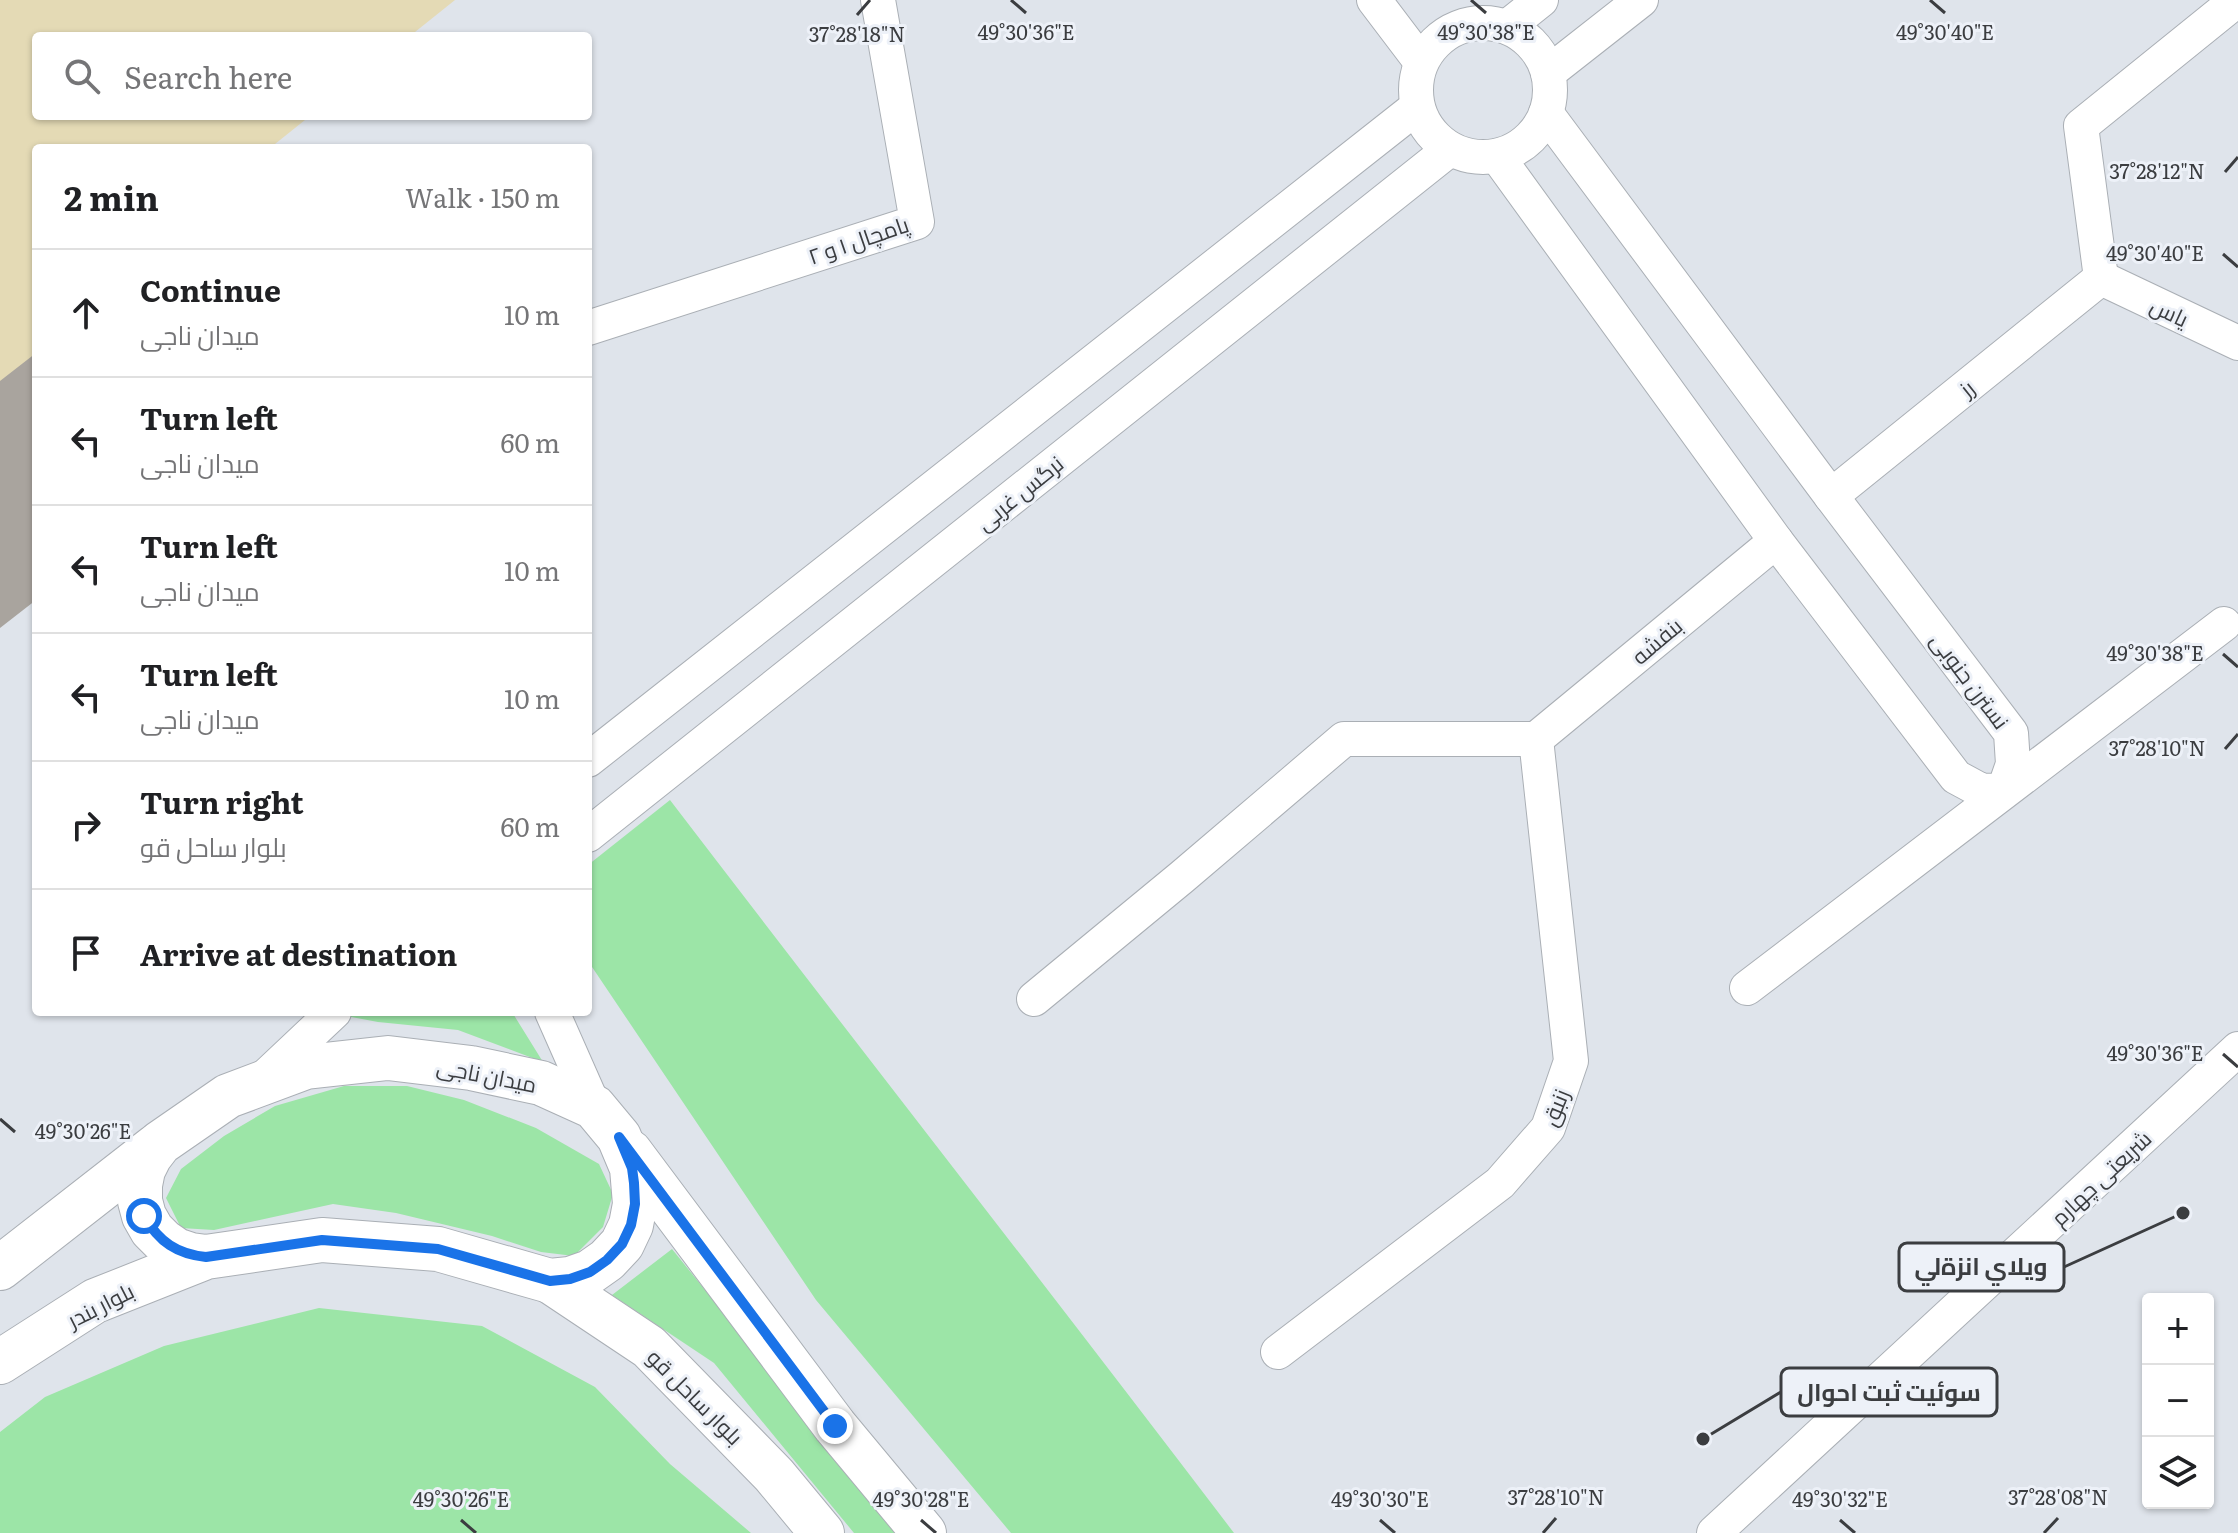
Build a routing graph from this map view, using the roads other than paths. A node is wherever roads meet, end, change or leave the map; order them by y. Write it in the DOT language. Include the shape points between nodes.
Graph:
graph roads {
  1 [pos="878,0"];
  2 [pos="1374,0"];
  3 [pos="1541,0"];
  4 [pos="1641,0"];
  5 [pos="2237,0"];
  6 [pos="1481,16"];
  7 [pos="1421,62"];
  8 [pos="1548,73"];
  9 [pos="1417,107"];
  10 [pos="1546,113"];
  11 [pos="1450,149"];
  12 [pos="1497,156"];
  13 [pos="2101,278"];
  14 [pos="592,327"];
  15 [pos="2238,343"];
  16 [pos="1831,496"];
  17 [pos="1776,541"];
  18 [pos="2224,624"];
  19 [pos="1536,739"];
  20 [pos="592,757"];
  21 [pos="2004,790"];
  22 [pos="592,832"];
  23 [pos="1747,988"];
  24 [pos="1034,999"];
  25 [pos="330,1016"];
  26 [pos="554,1016"];
  27 [pos="2238,1049"];
  28 [pos="255,1086"];
  29 [pos="606,1122"];
  30 [pos="160,1143"];
  31 [pos="206,1257"];
  32 [pos="0,1268"];
  33 [pos="550,1281"];
  34 [pos="1278,1352"];
  35 [pos="0,1362"];
  36 [pos="822,1533"];
  37 [pos="924,1533"];
  38 [pos="1714,1533"];
  1 -- 14 [label="street, پامچال ۱ و ۲" via="917,222"];
  2 -- 7 [label="street"];
  3 -- 6 [label="street"];
  4 -- 8 [label="street"];
  5 -- 13 [label="street" via="2081,126"];
  6 -- 7 [label="street" via="1435,43"];
  6 -- 8 [label="street" via="1525,37 1540,53"];
  7 -- 9 [label="street" via="1415,84"];
  8 -- 10 [label="street"];
  9 -- 11 [label="street" via="1424,124"];
  9 -- 20 [label="street"];
  10 -- 12 [label="street" via="1527,141"];
  10 -- 16 [label="street, نسترن جنوبی"];
  11 -- 12 [label="street" via="1473,157"];
  11 -- 22 [label="street, نرگس غربی"];
  12 -- 17 [label="street"];
  13 -- 15 [label="street, یاس"];
  13 -- 16 [label="street, رز"];
  16 -- 21 [label="street, نسترن جنوبی" via="2011,733 2013,764"];
  17 -- 19 [label="street, بنفشه"];
  17 -- 21 [label="street" via="1956,777 1982,791"];
  18 -- 21 [label="street"];
  19 -- 24 [label="street" via="1344,739"];
  19 -- 34 [label="street, زنبق" via="1571,1061 1548,1128 1500,1183"];
  21 -- 23 [label="street"];
  25 -- 28 [label="street"];
  26 -- 29 [label="street"];
  27 -- 38 [label="street, شریعتی چهارم"];
  28 -- 29 [label="main road, میدان ناجی" via="306,1067 388,1058 541,1083"];
  28 -- 30 [label="main road, میدان ناجی" via="228,1096"];
  29 -- 33 [label="main road, میدان ناجی" via="632,1168 631,1225 622,1244 590,1272"];
  29 -- 37 [label="main road" via="835,1426"];
  30 -- 31 [label="main road, میدان ناجی" via="143,1170 144,1216 176,1250"];
  30 -- 32 [label="main road"];
  31 -- 33 [label="main road, میدان ناجی" via="322,1240 438,1249"];
  31 -- 35 [label="main road, بلوار بندر" via="95,1301"];
  33 -- 36 [label="main road, بلوار ساحل قو" via="649,1347 774,1475"];
}
